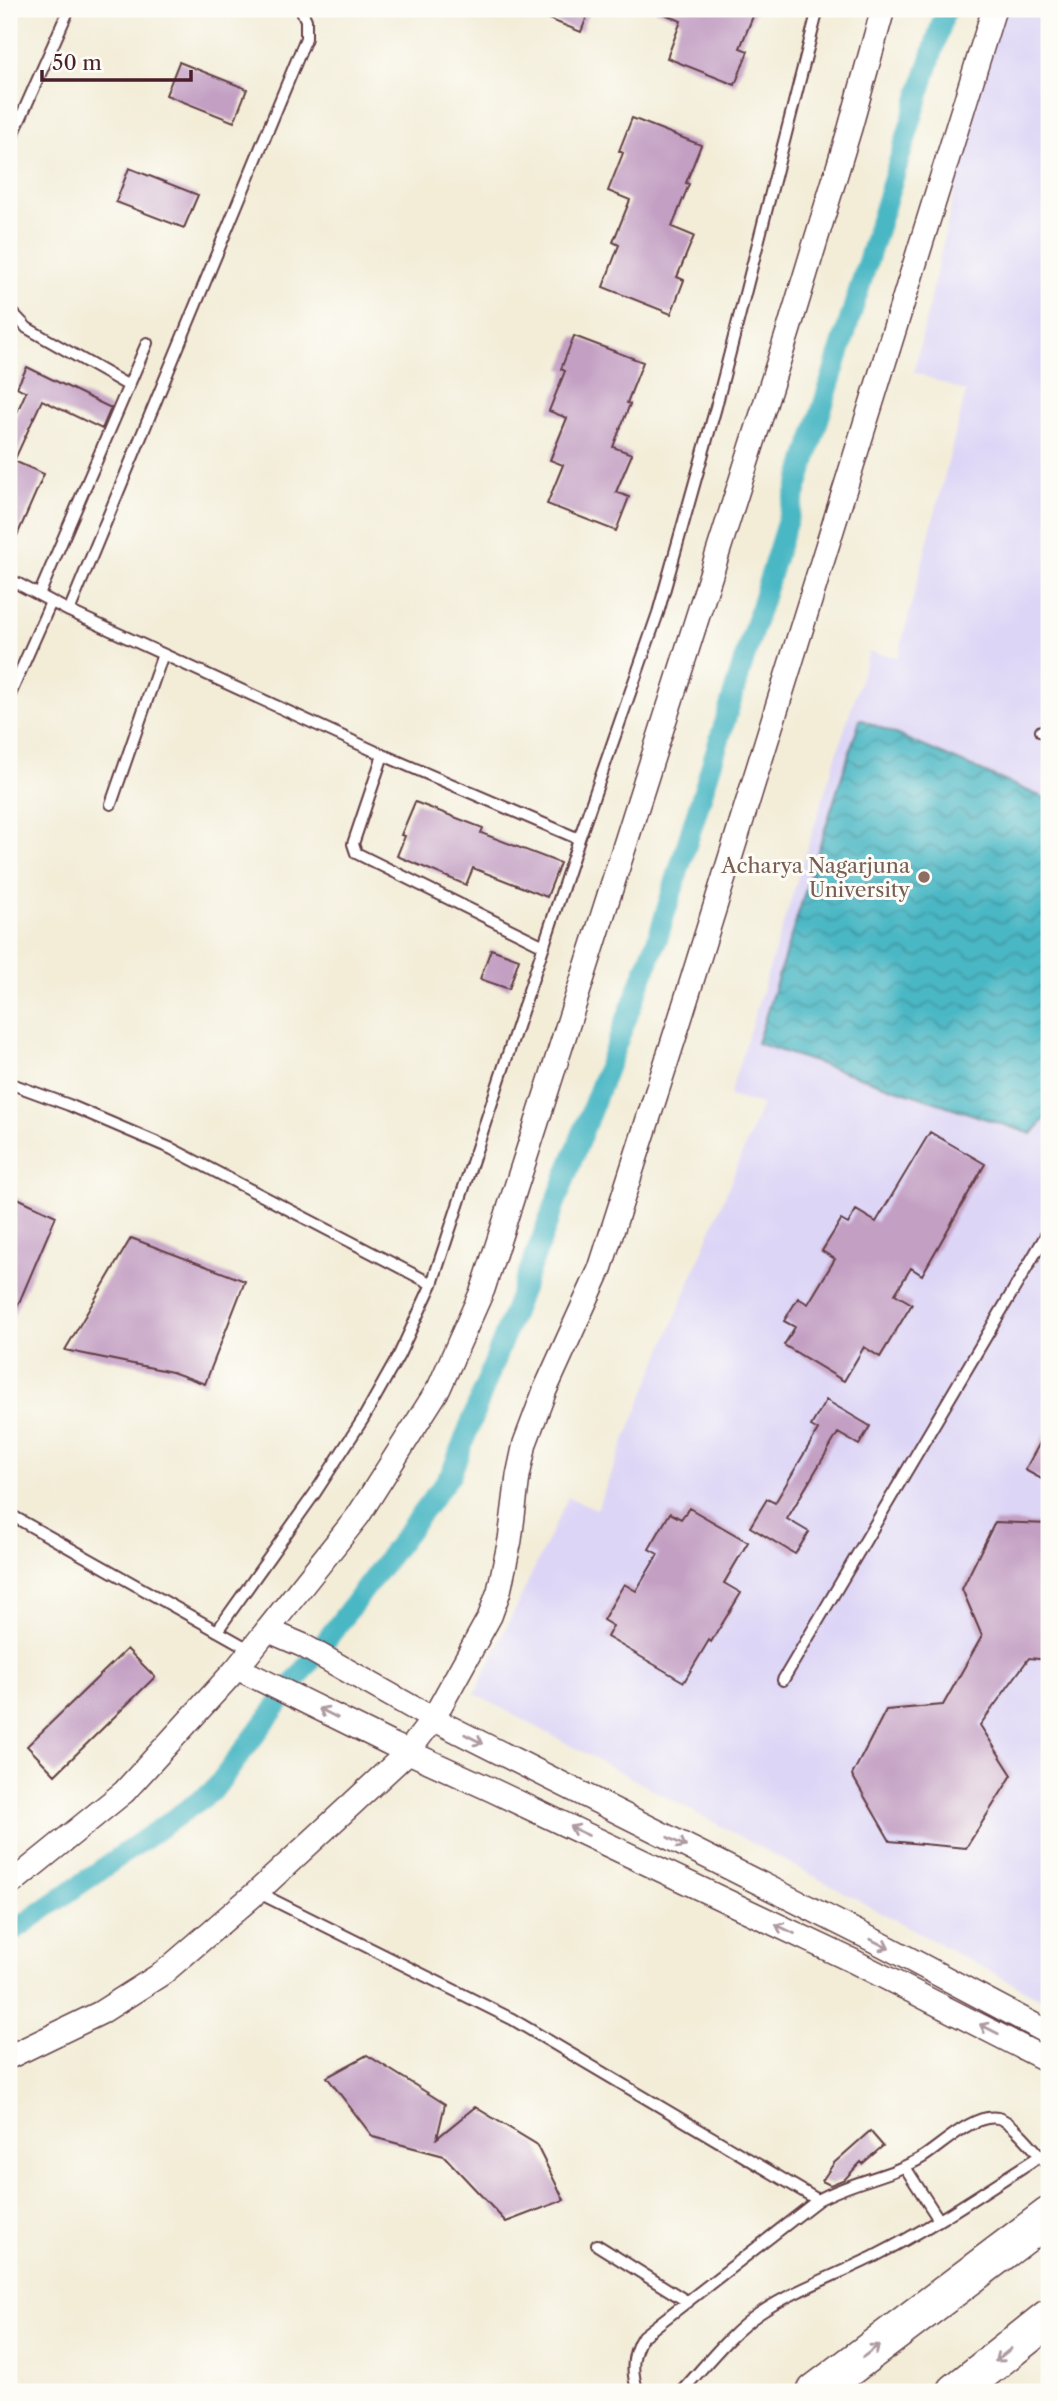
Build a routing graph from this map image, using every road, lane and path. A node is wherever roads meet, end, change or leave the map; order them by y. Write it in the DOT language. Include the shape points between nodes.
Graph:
graph roads {
  1 [pos="69,9"];
  2 [pos="301,9"];
  3 [pos="818,9"];
  4 [pos="883,9"];
  5 [pos="994,9"];
  6 [pos="9,144"];
  7 [pos="9,309"];
  8 [pos="147,343"];
  9 [pos="129,386"];
  10 [pos="9,579"];
  11 [pos="39,596"];
  12 [pos="51,602"];
  13 [pos="69,611"];
  14 [pos="163,654"];
  15 [pos="9,697"];
  16 [pos="383,755"];
  17 [pos="111,804"];
  18 [pos="579,839"];
  19 [pos="544,946"];
  20 [pos="9,1083"];
  21 [pos="1049,1230"];
  22 [pos="432,1284"];
  23 [pos="9,1514"];
  24 [pos="267,1630"];
  25 [pos="217,1631"];
  26 [pos="244,1659"];
  27 [pos="783,1679"];
  28 [pos="423,1714"];
  29 [pos="398,1748"];
  30 [pos="9,1885"];
  31 [pos="257,1892"];
  32 [pos="1049,2033"];
  33 [pos="9,2057"];
  34 [pos="1049,2061"];
  35 [pos="1040,2156"];
  36 [pos="1049,2166"];
  37 [pos="905,2167"];
  38 [pos="818,2200"];
  39 [pos="1049,2217"];
  40 [pos="939,2220"];
  41 [pos="597,2245"];
  42 [pos="688,2302"];
  43 [pos="1049,2318"];
  44 [pos="638,2392"];
  45 [pos="681,2392"];
  46 [pos="816,2392"];
  47 [pos="956,2392"];
  1 -- 6 [label="lane"];
  2 -- 13 [label="lane" via="306,38"];
  3 -- 18 [label="lane" via="658,612"];
  4 -- 24 [label="street" via="792,319 483,1289 439,1388 366,1504"];
  5 -- 28 [label="street" via="600,1269 525,1443 499,1591 490,1616"];
  7 -- 9 [label="lane" via="27,328"];
  8 -- 9 [label="lane"];
  9 -- 11 [label="lane"];
  10 -- 11 [label="lane"];
  11 -- 12 [label="lane"];
  12 -- 13 [label="lane"];
  12 -- 15 [label="lane"];
  13 -- 14 [label="lane"];
  14 -- 16 [label="lane"];
  14 -- 17 [label="lane"];
  16 -- 18 [label="lane"];
  16 -- 19 [label="lane" via="353,844 356,853"];
  18 -- 19 [label="lane"];
  19 -- 22 [label="lane"];
  20 -- 22 [label="lane" via="172,1149"];
  21 -- 27 [label="lane"];
  22 -- 25 [label="lane" via="363,1419"];
  23 -- 25 [label="lane"];
  24 -- 26 [label="street"];
  24 -- 28 [label="street"];
  25 -- 26 [label="lane"];
  29 -- 26 [label="street, one-way" via="264,1681"];
  26 -- 30 [label="street" via="124,1792"];
  28 -- 29 [label="street"];
  28 -- 32 [label="street, one-way"];
  29 -- 31 [label="street"];
  34 -- 29 [label="street, one-way" via="853,1961"];
  31 -- 33 [label="street" via="163,1973 100,2012"];
  31 -- 38 [label="lane" via="512,2019"];
  35 -- 36 [label="lane"];
  35 -- 37 [label="lane" via="1010,2124 987,2118"];
  35 -- 40 [label="lane"];
  37 -- 38 [label="lane" via="837,2189"];
  37 -- 40 [label="lane"];
  38 -- 42 [label="lane"];
  46 -- 39 [label="highway, one-way"];
  40 -- 45 [label="lane" via="761,2313 736,2332"];
  41 -- 42 [label="lane"];
  42 -- 44 [label="lane" via="637,2344 633,2374"];
  43 -- 47 [label="highway, one-way"];
}
